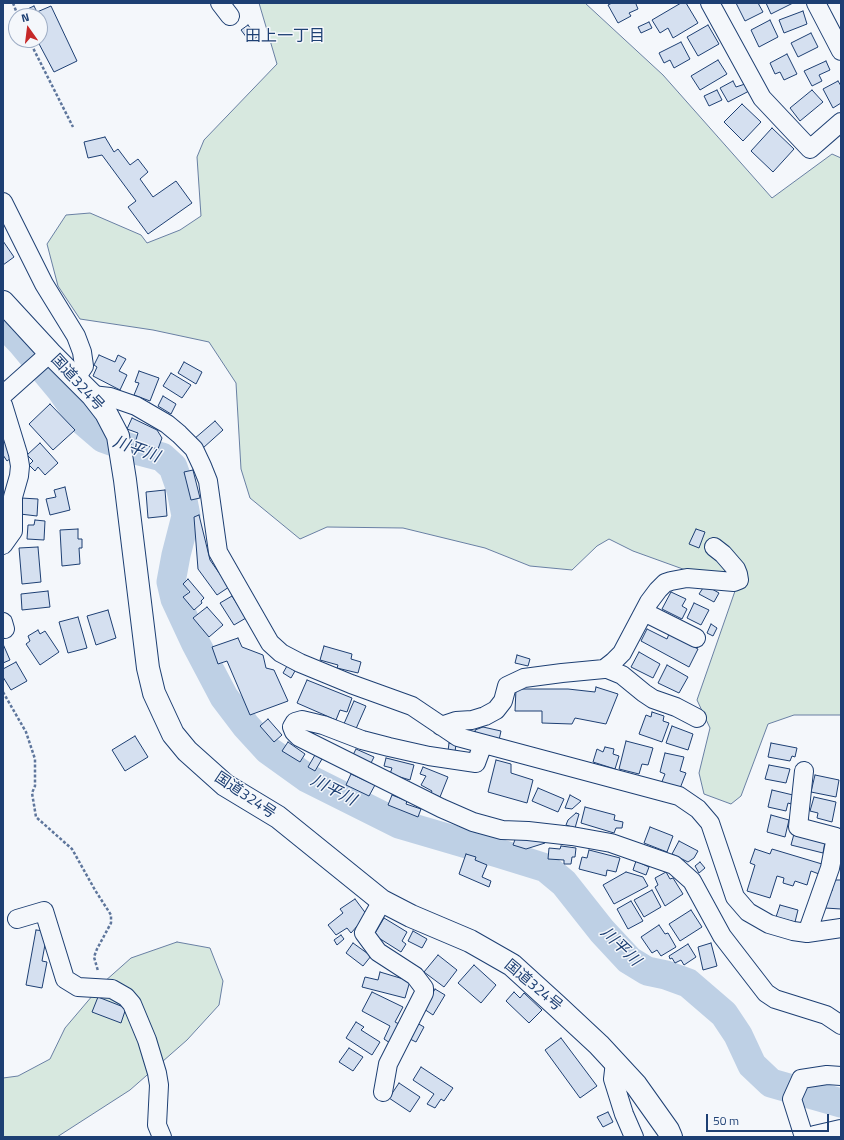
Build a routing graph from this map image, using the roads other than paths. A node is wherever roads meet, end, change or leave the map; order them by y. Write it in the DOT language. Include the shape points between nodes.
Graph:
graph roads {
  1 [pos="710,3"];
  2 [pos="816,3"];
  3 [pos="841,51"];
  4 [pos="841,122"];
  5 [pos="3,202"];
  6 [pos="3,302"];
  7 [pos="50,353"];
  8 [pos="76,378"];
  9 [pos="3,395"];
  10 [pos="92,395"];
  11 [pos="3,405"];
  12 [pos="3,545"];
  13 [pos="714,547"];
  14 [pos="644,612"];
  15 [pos="696,638"];
  16 [pos="605,668"];
  17 [pos="697,718"];
  18 [pos="441,726"];
  19 [pos="483,744"];
  20 [pos="804,772"];
  21 [pos="382,901"];
  22 [pos="16,919"];
  23 [pos="841,928"];
  24 [pos="807,933"];
  25 [pos="841,1025"];
  26 [pos="615,1062"];
  27 [pos="841,1076"];
  28 [pos="383,1092"];
  29 [pos="841,1132"];
  30 [pos="162,1137"];
  31 [pos="634,1137"];
  32 [pos="671,1137"];
  33 [pos="804,1137"];
  34 [pos="815,1137"];
  1 -- 4 [label="street" via="762,98 810,149"];
  2 -- 3 [label="street"];
  5 -- 8 [label="street" via="44,284 76,336 84,366"];
  6 -- 7 [label="highway, 国道324号"];
  7 -- 8 [label="highway, 国道324号"];
  7 -- 9 [label="street"];
  8 -- 10 [label="highway, 国道324号"];
  10 -- 18 [label="street" via="110,397 136,406 173,429 194,449 208,482 218,552 270,643 280,653 351,684 412,706"];
  10 -- 21 [label="highway, 国道324号" via="106,413 118,436 148,668 154,693 173,734 187,751 225,785 278,817"];
  11 -- 12 [label="street" via="20,466 13,497 13,531"];
  13 -- 14 [label="street" via="736,569 739,580 734,582 687,578 671,581 658,590"];
  14 -- 15 [label="street"];
  14 -- 16 [label="street" via="622,652"];
  16 -- 17 [label="street" via="622,675 653,699"];
  16 -- 18 [label="street" via="524,678 507,686 503,701 496,710 472,720 456,721"];
  18 -- 19 [label="street" via="458,737"];
  19 -- 24 [label="street" via="679,796 698,809 710,823 729,883 735,898 742,906 769,924"];
  19 -- 25 [label="street" via="476,763 389,747 302,720 295,722 292,727 299,737 473,822 502,830 572,836 611,843 674,865 692,881 722,936 766,993 774,999 826,1015"];
  20 -- 24 [label="street" via="798,827 836,837 830,868"];
  21 -- 26 [label="highway, 国道324号" via="470,941 512,965"];
  21 -- 28 [label="street" via="364,933 378,952 415,976 424,988 424,993 388,1064"];
  22 -- 30 [label="street" via="44,911 64,979 78,987 112,989 132,1004 157,1073 157,1125"];
  23 -- 24 [label="street"];
  26 -- 31 [label="street" via="612,1079"];
  26 -- 32 [label="highway, 国道324号" via="636,1085"];
  27 -- 33 [label="street" via="827,1075 801,1079 792,1099"];
  29 -- 34 [label="highway"];
}
